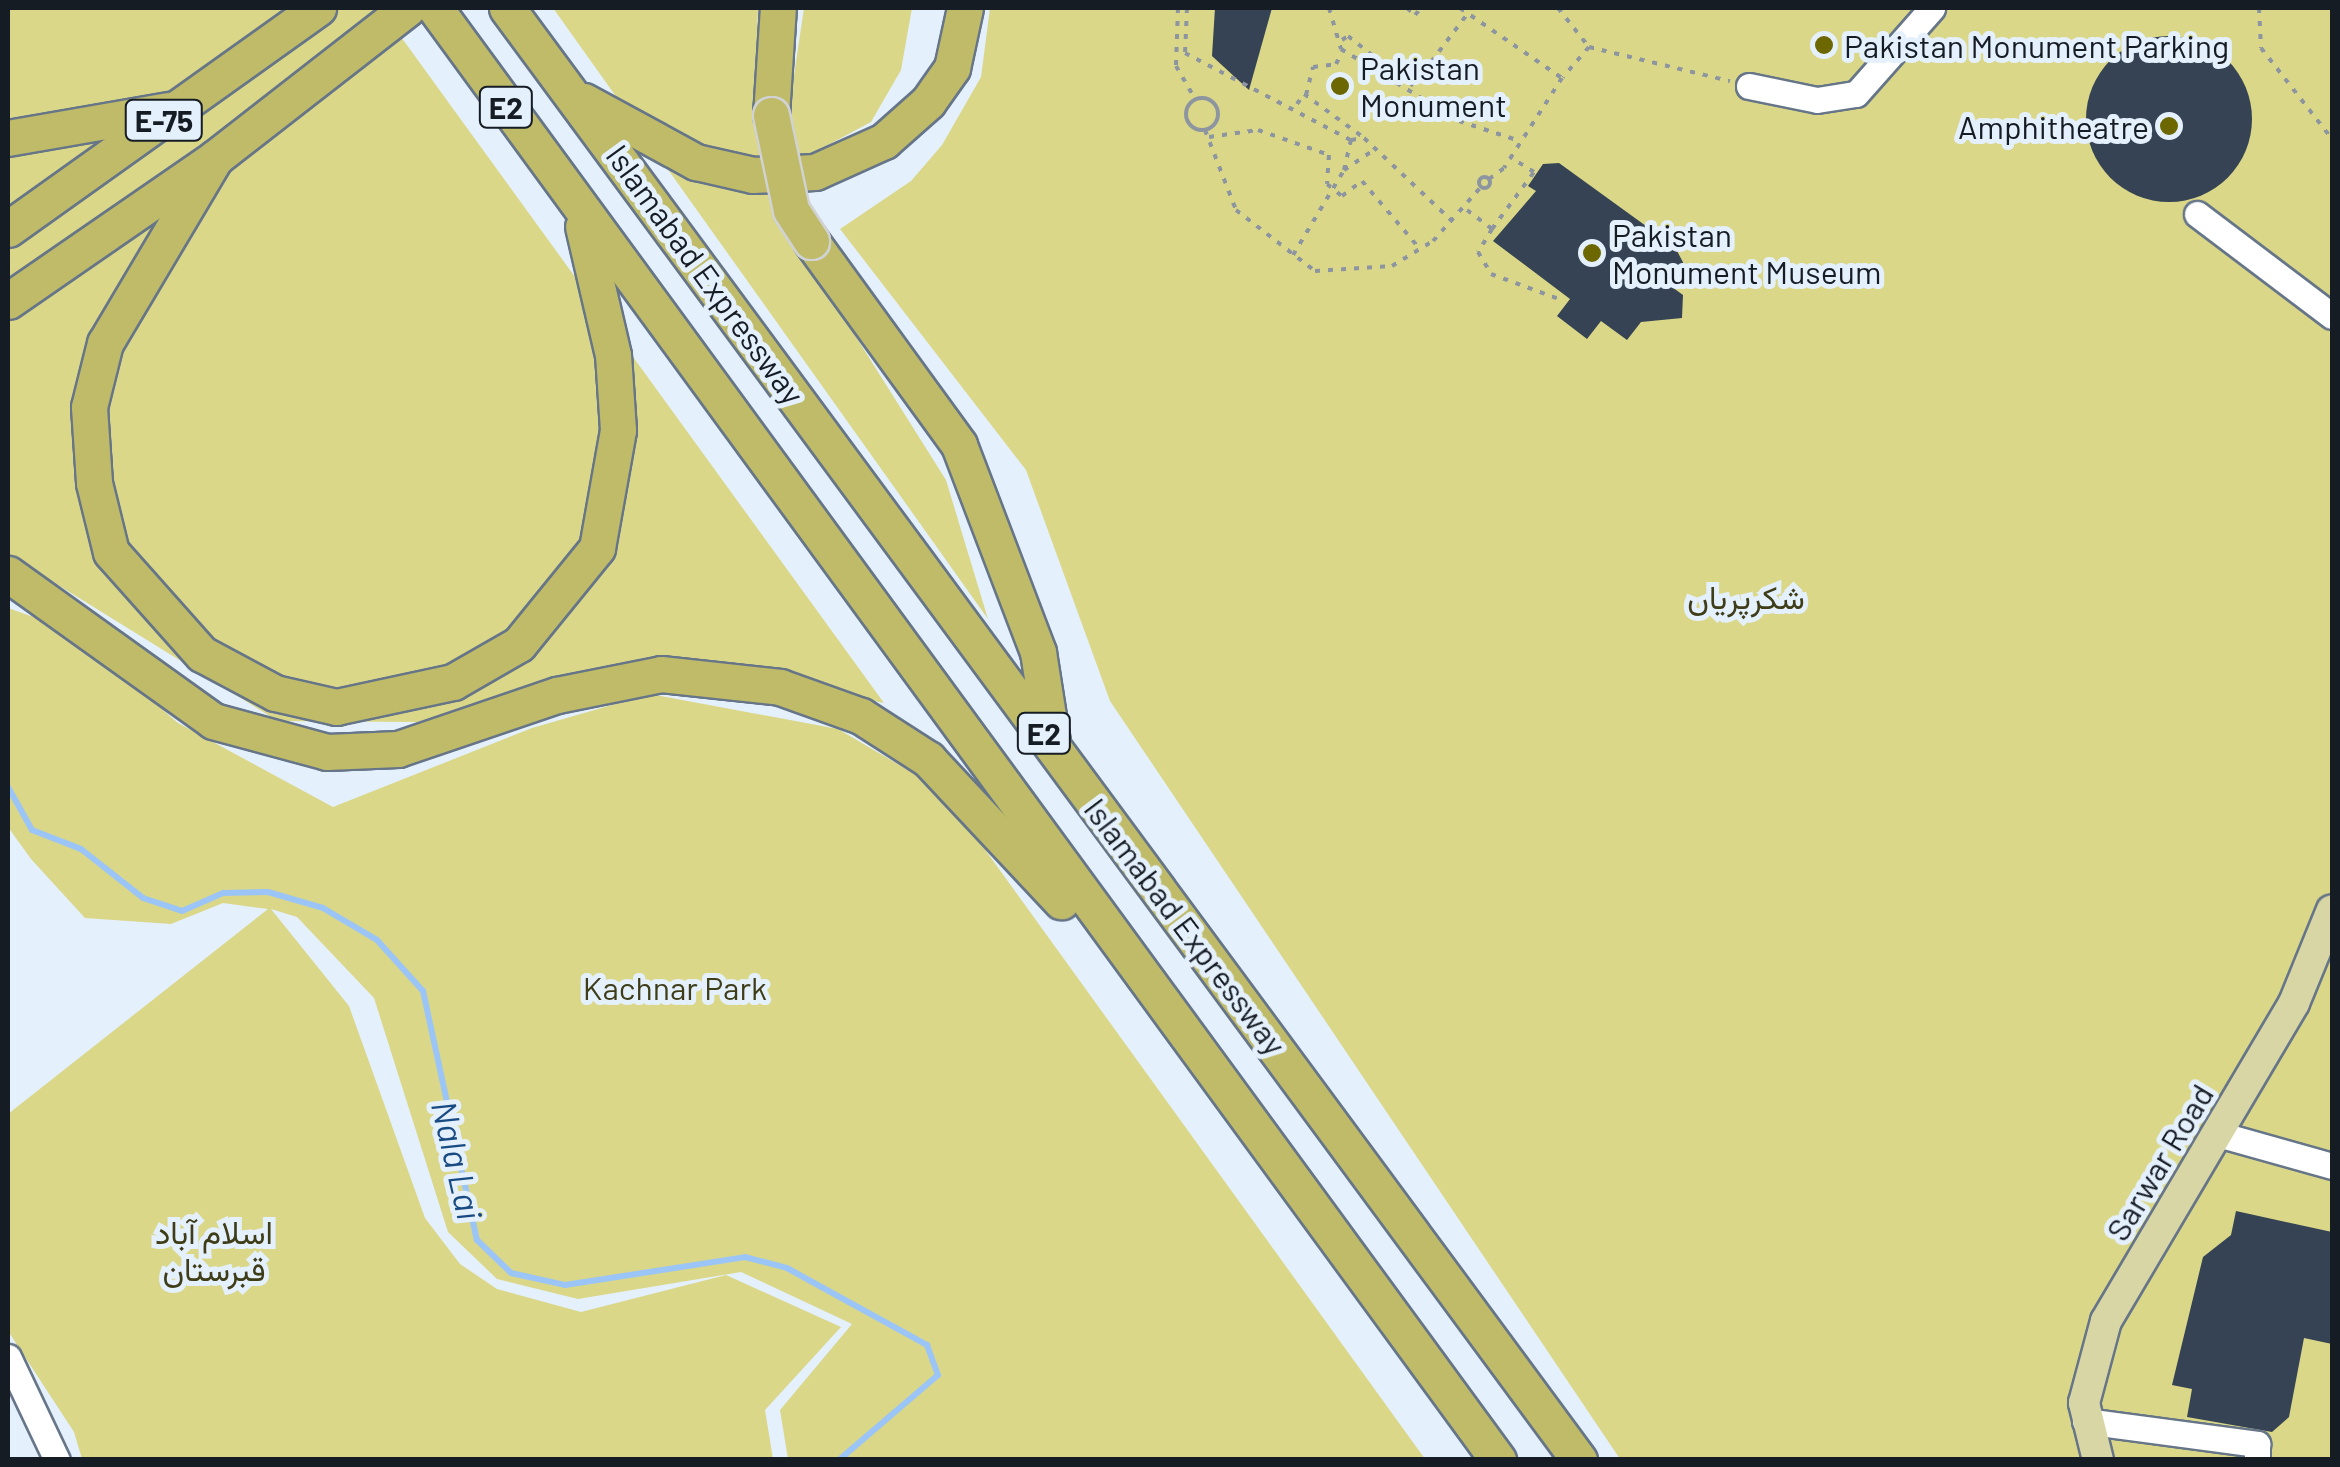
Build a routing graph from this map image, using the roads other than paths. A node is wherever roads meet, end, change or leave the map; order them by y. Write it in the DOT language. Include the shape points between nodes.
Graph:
graph roads {
  1 [pos="318,8"];
  2 [pos="408,8"];
  3 [pos="435,8"];
  4 [pos="507,8"];
  5 [pos="778,8"];
  6 [pos="965,8"];
  7 [pos="1932,8"];
  8 [pos="1749,86"];
  9 [pos="574,96"];
  10 [pos="181,108"];
  11 [pos="8,138"];
  12 [pos="215,158"];
  13 [pos="578,206"];
  14 [pos="2197,214"];
  15 [pos="8,229"];
  16 [pos="8,301"];
  17 [pos="2332,316"];
  18 [pos="8,574"];
  19 [pos="1054,746"];
  20 [pos="2332,910"];
  21 [pos="1165,1011"];
  22 [pos="2218,1134"];
  23 [pos="2332,1166"];
  24 [pos="8,1357"];
  25 [pos="2086,1421"];
  26 [pos="57,1460"];
  27 [pos="1498,1460"];
  28 [pos="1579,1460"];
  29 [pos="2098,1460"];
  30 [pos="2257,1460"];
  1 -- 10 [label="highway, E-75"];
  2 -- 12 [label="highway, E-75"];
  3 -- 13 [label="highway, Islamabad Expressway / E2"];
  4 -- 9 [label="highway, Islamabad Expressway / E2"];
  5 -- 19 [label="highway, bridge" via="771,116 791,210 959,445 1038,652"];
  6 -- 9 [label="highway" via="952,68 928,102 884,141 815,172 753,175 696,162"];
  7 -- 8 [label="street" via="1856,94 1817,100"];
  9 -- 19 [label="highway, Islamabad Expressway / E2"];
  10 -- 11 [label="highway"];
  10 -- 15 [label="highway, E-75"];
  12 -- 13 [label="highway" via="105,343 88,407 111,552 202,654 275,693 336,708 453,682 519,644 597,548 615,482 614,354"];
  12 -- 16 [label="highway, E-75"];
  13 -- 21 [label="highway, Islamabad Expressway / E2"];
  14 -- 17 [label="street"];
  18 -- 21 [label="highway" via="214,721 293,747 398,749 557,695 660,674 731,676 825,702 928,759"];
  19 -- 28 [label="highway, Islamabad Expressway / E2"];
  20 -- 22 [label="main road, Sarwar Road" via="2294,1003"];
  21 -- 27 [label="highway, Islamabad Expressway / E2"];
  22 -- 23 [label="street"];
  22 -- 25 [label="main road, Sarwar Road" via="2106,1321 2088,1373"];
  24 -- 26 [label="street"];
  25 -- 29 [label="main road, Sarwar Road"];
  25 -- 30 [label="street" via="2257,1444"];
}
